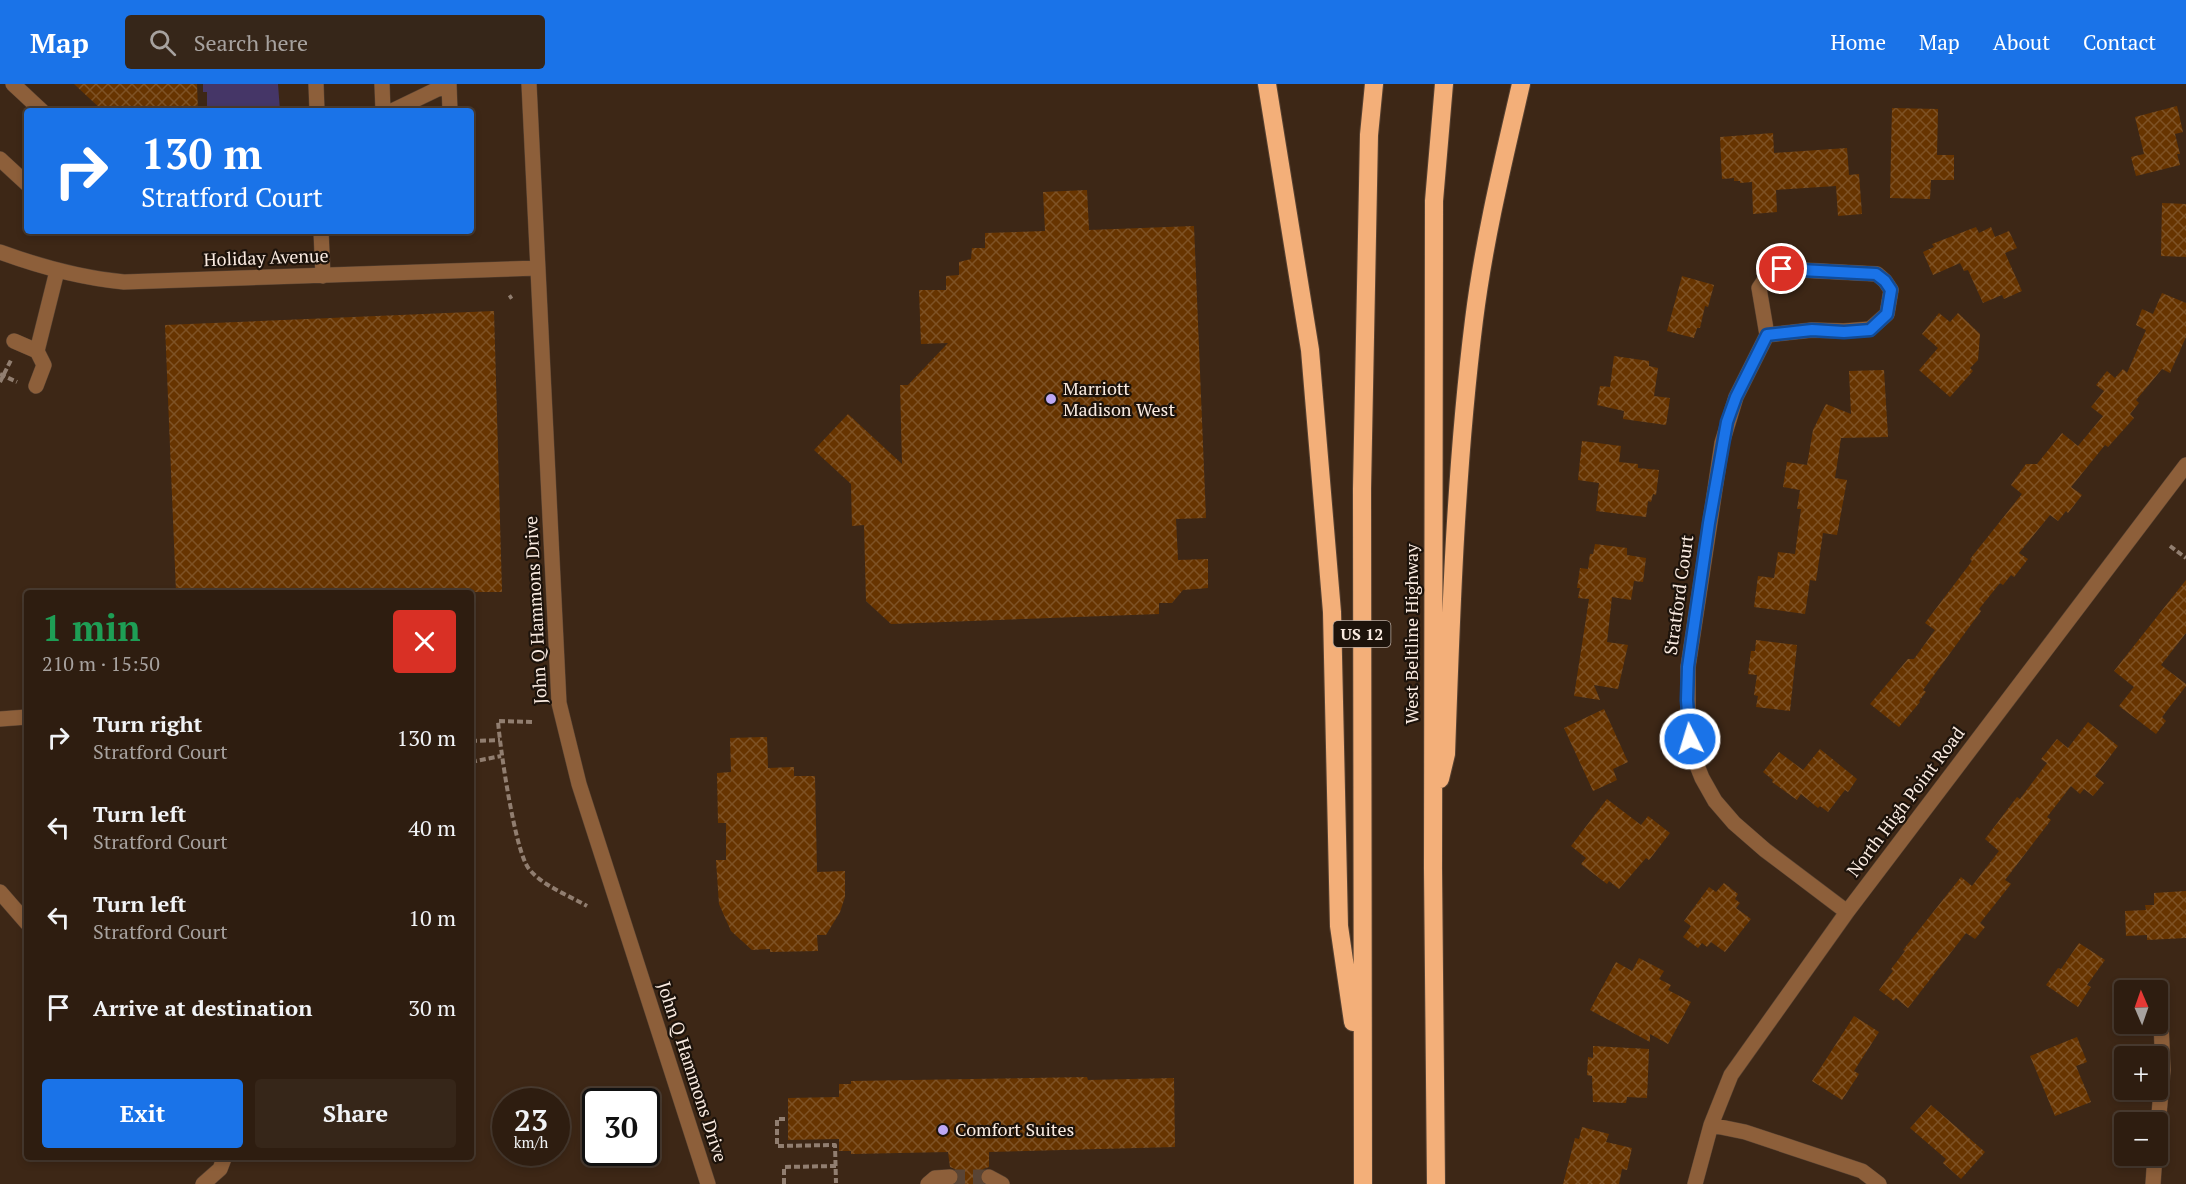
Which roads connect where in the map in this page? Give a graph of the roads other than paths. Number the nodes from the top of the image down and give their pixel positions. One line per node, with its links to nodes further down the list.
1 (13, 84): 10 (street)
2 (316, 84): 11 (street)
3 (382, 84): 12 (street)
4 (449, 84): 13 (street); 14 (street)
5 (529, 84): 19 (street, John Q Hammons Drive)
6 (1267, 84): 34 (highway)
7 (1374, 84): 34 (highway, US 12)
8 (1444, 84): 29 (highway, West Beltline Highway)
9 (1521, 84): 29 (highway)
10 (39, 108)
11 (317, 108)
12 (382, 108)
13 (398, 108)
14 (450, 108)
15 (0, 159): 16 (street)
16 (24, 181)
17 (321, 234): 21 (street)
18 (0, 252): 20 (street, Holiday Avenue)
19 (538, 268): 21 (street, Holiday Avenue); 41 (street, John Q Hammons Drive)
20 (57, 271): 21 (street, Holiday Avenue); 24 (street)
21 (322, 276)
22 (1767, 335): 22 (street); 31 (street, Stratford Court)
23 (14, 341): 24 (street)
24 (37, 351): 25 (street)
25 (36, 386)
26 (2186, 465): 31 (street, North High Point Road)
27 (24, 717): 28 (street)
28 (0, 719)
29 (1433, 807): 44 (highway, West Beltline Highway)
30 (0, 892): 32 (street)
31 (1847, 912): 36 (street, North High Point Road)
32 (24, 920)
33 (2162, 1034): 35 (street)
34 (1362, 1085): 43 (highway, US 12)
35 (2159, 1112)
36 (1712, 1125): 45 (street, North High Point Road); 46 (street)
37 (223, 1160): 40 (street)
38 (2154, 1166): 47 (street)
39 (950, 1177): 42 (street)
40 (203, 1184)
41 (708, 1184)
42 (928, 1184)
43 (1364, 1184)
44 (1436, 1184)
45 (1695, 1184)
46 (1879, 1184)
47 (2153, 1184)

